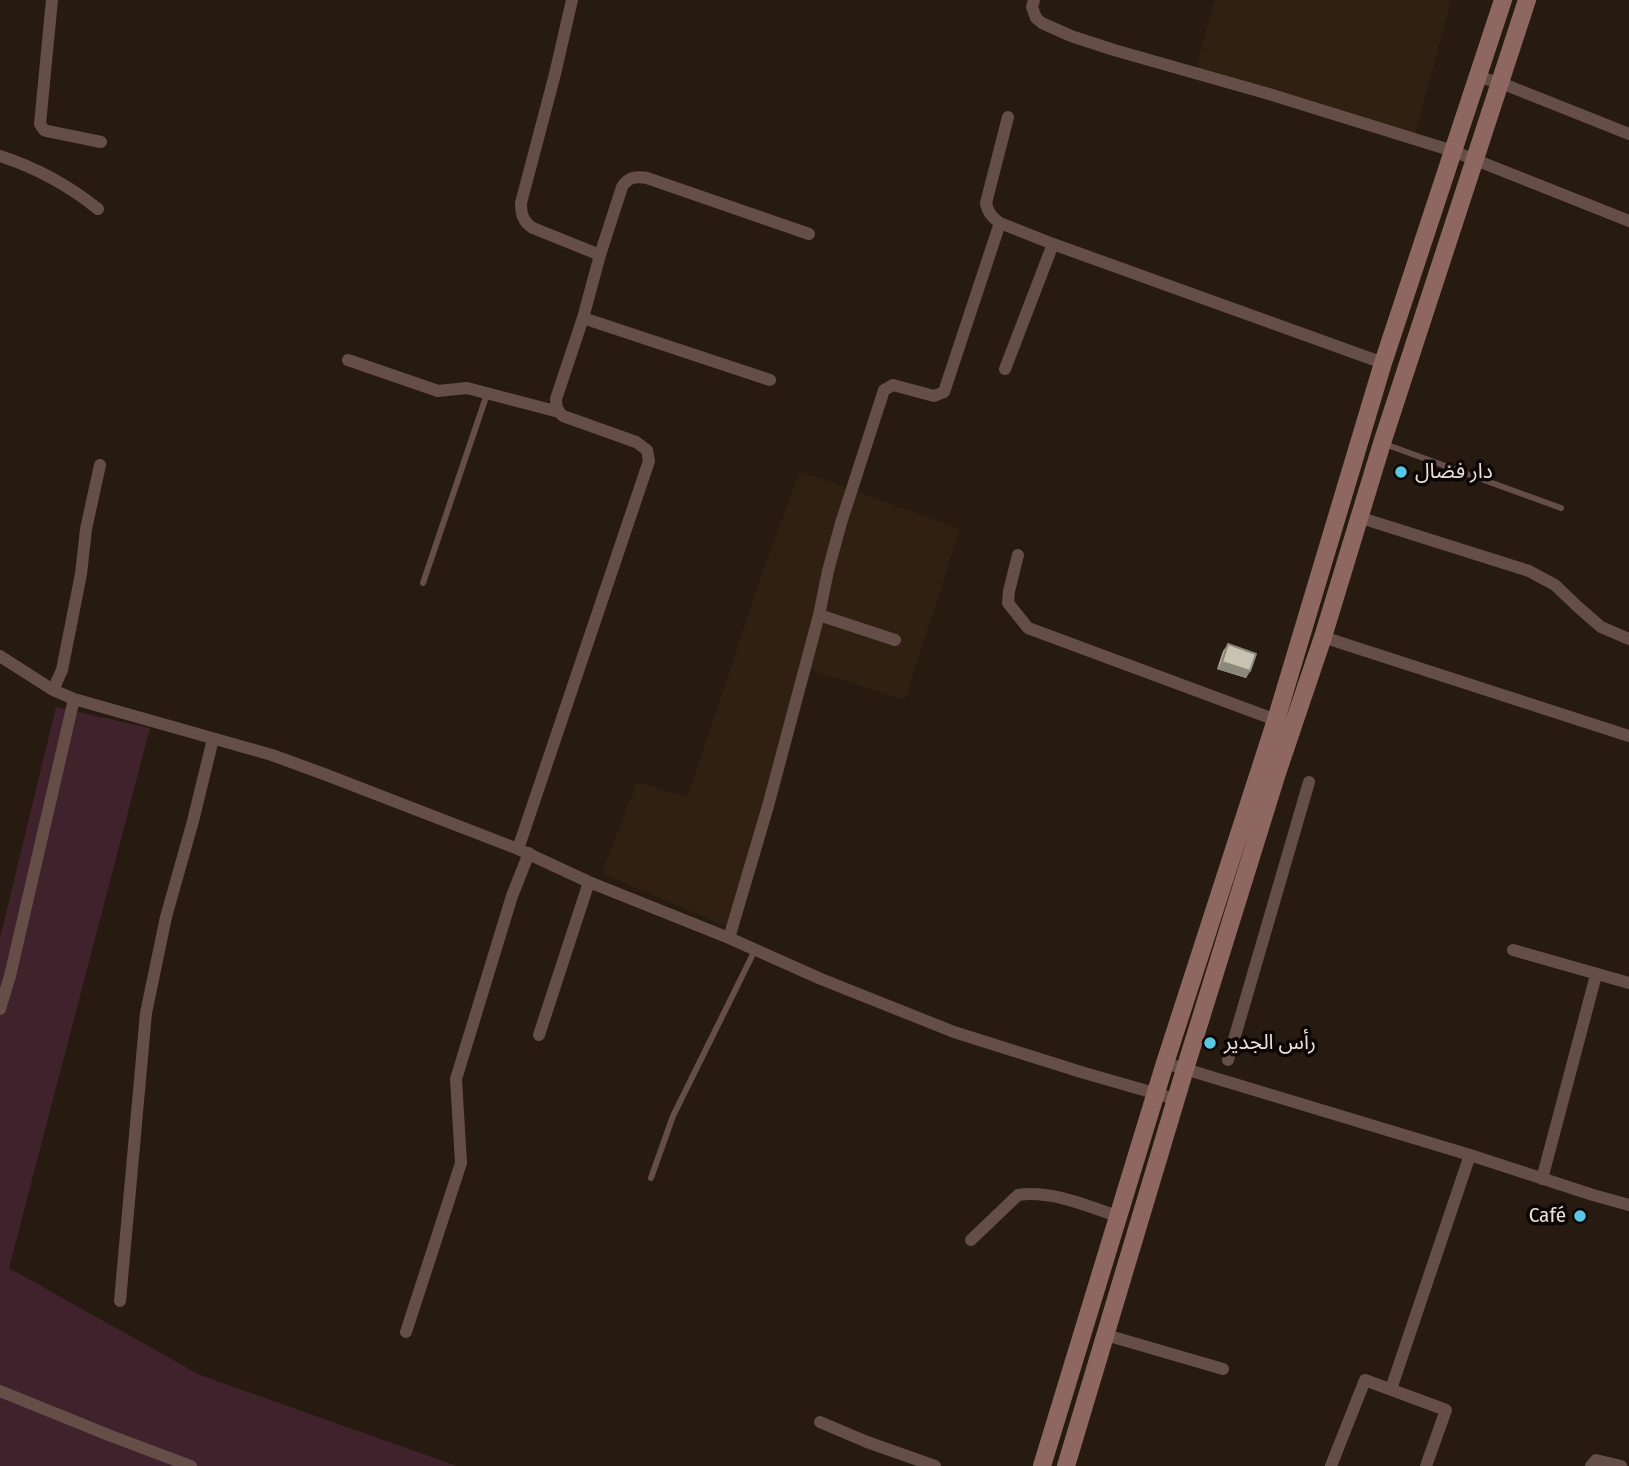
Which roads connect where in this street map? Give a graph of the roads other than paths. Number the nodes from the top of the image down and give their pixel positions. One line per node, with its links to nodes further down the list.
1 (52, 0): 10 (street)
2 (572, 0): 19 (street)
3 (1034, 0): 11 (street)
4 (1503, 0): 6 (main road)
5 (1527, 0): 7 (main road)
6 (1478, 77): 7 (street); 11 (main road)
7 (1501, 83): 9 (street); 13 (main road)
8 (1008, 117): 16 (street)
9 (1629, 134)
10 (101, 142)
11 (1452, 151): 13 (street); 22 (main road)
12 (0, 156): 14 (street)
13 (1475, 160): 15 (street); 27 (main road)
14 (99, 209)
15 (1629, 221)
16 (1000, 223): 18 (street); 33 (street)
17 (810, 234): 19 (street)
18 (1053, 244): 22 (street); 23 (street)
19 (600, 255): 20 (street)
20 (583, 318): 24 (street); 26 (street)
21 (348, 360): 25 (street)
22 (1383, 363): 40 (main road)
23 (1005, 369)
24 (770, 380)
25 (487, 394): 26 (street); 32 (lane)
26 (559, 412): 44 (street)
27 (1381, 443): 29 (lane); 30 (main road)
28 (100, 465): 38 (street)
29 (1562, 508)
30 (1358, 517): 34 (main road); 35 (street)
31 (1017, 555): 40 (street)
32 (423, 583)
33 (819, 615): 36 (street); 46 (street)
34 (1323, 637): 41 (street); 55 (main road)
35 (1629, 639)
36 (895, 640)
37 (0, 656): 38 (street)
38 (52, 690): 39 (street)
39 (74, 699): 42 (street); 51 (street)
40 (1276, 720): 54 (main road)
41 (1629, 736)
42 (213, 738): 44 (street); 64 (street)
43 (1309, 782): 53 (street)
44 (524, 851): 45 (street); 65 (street)
45 (589, 882): 46 (street); 52 (street)
46 (729, 938): 47 (street)
47 (755, 950): 56 (street); 59 (lane)
48 (1513, 950): 49 (street)
49 (1597, 975): 50 (street); 60 (street)
50 (1629, 983)
51 (0, 1009)
52 (538, 1035)
53 (1228, 1060)
54 (1165, 1063): 55 (street); 56 (main road)
55 (1185, 1069): 57 (main road); 58 (street)
56 (1157, 1094): 57 (street); 62 (main road)
57 (1175, 1100): 66 (main road)
58 (1470, 1155): 60 (street); 68 (street)
59 (651, 1178)
60 (1542, 1179): 61 (street)
61 (1629, 1205)
62 (1119, 1217): 63 (street); 73 (main road)
63 (971, 1240)
64 (120, 1301)
65 (406, 1332)
66 (1106, 1335): 67 (street); 74 (main road)
67 (1223, 1369)
68 (1391, 1389): 75 (street); 76 (street)
69 (0, 1391): 71 (street)
70 (820, 1422): 72 (street)
71 (191, 1466)
72 (935, 1466)
73 (1042, 1466)
74 (1066, 1466)
75 (1331, 1466)
76 (1426, 1466)
77 (1591, 1466): 78 (street)
78 (1621, 1466)

